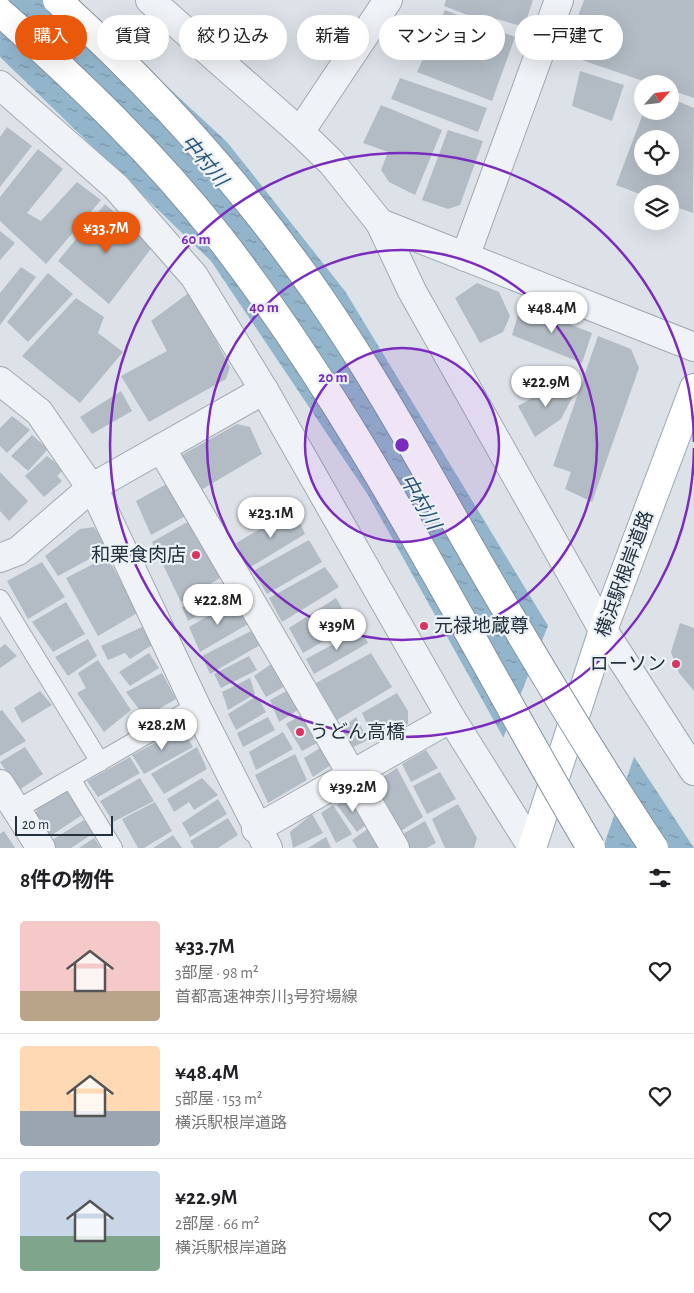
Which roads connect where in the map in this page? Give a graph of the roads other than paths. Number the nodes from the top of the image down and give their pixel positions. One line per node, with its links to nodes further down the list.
1 (58, 0): 33 (main road, bridge)
2 (150, 0): 7 (street)
3 (388, 0): 7 (street)
4 (559, 0): 9 (street)
5 (0, 12): 32 (main road, bridge)
6 (0, 85): 13 (street)
7 (300, 132): 8 (street)
8 (380, 223): 9 (street); 18 (street)
9 (465, 257): 10 (street)
10 (694, 347)
11 (0, 380): 15 (street)
12 (694, 388): 18 (main road, 横浜駅根岸道路)
13 (264, 390): 14 (street); 20 (street)
14 (161, 448): 15 (street); 23 (street)
15 (91, 488): 16 (street); 19 (street)
16 (0, 558)
17 (0, 599): 21 (lane)
18 (603, 630): 22 (street); 31 (main road, 横浜駅根岸道路, bridge)
19 (196, 706): 21 (lane); 27 (street)
20 (450, 718): 23 (street); 31 (street)
21 (100, 762): 24 (lane)
22 (694, 771)
23 (352, 776): 27 (street); 30 (street)
24 (71, 779): 26 (lane); 29 (lane)
25 (0, 784): 26 (street)
26 (16, 810): 28 (street)
27 (262, 839)
28 (41, 848)
29 (113, 848)
30 (395, 848)
31 (533, 848)
32 (591, 848)
33 (654, 848)

